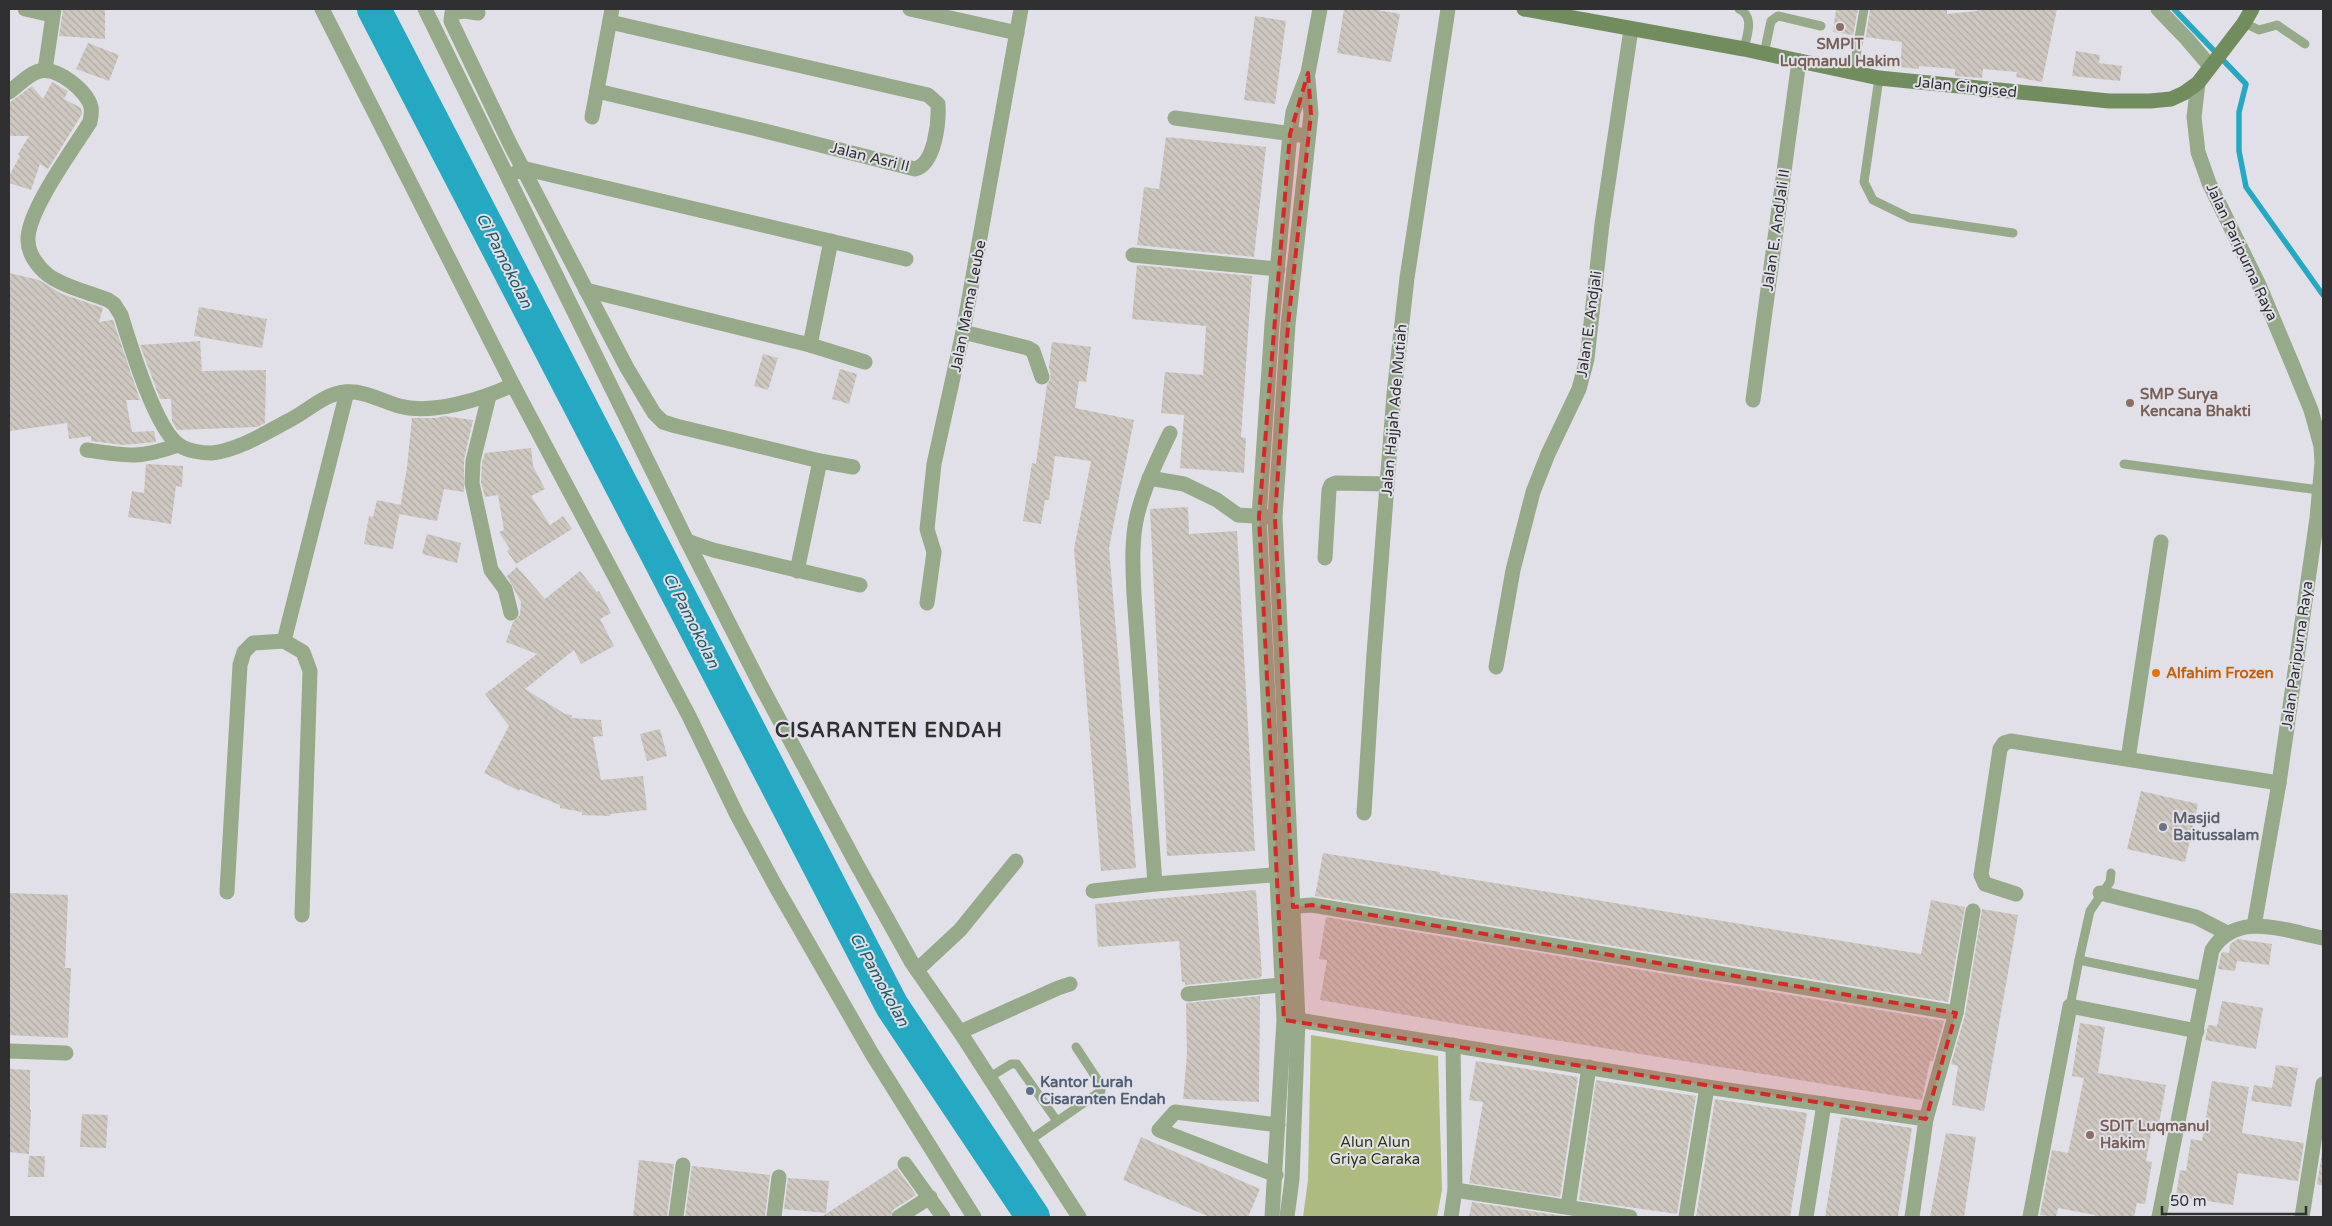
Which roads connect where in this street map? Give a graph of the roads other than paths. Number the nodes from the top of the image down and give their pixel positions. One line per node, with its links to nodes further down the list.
1 (26, 9): 13 (street)
2 (322, 9): 52 (street)
3 (424, 9): 37 (street)
4 (910, 9): 19 (street)
5 (1022, 9): 19 (street, Jalan Mama Leube)
6 (1320, 9): 26 (street)
7 (1448, 9): 63 (street, Jalan Hajjah Ade Mutiah)
8 (1524, 9): 18 (main road, Jalan Cingised)
9 (1739, 9): 21 (lane)
10 (1864, 9): 27 (lane)
11 (2158, 9): 24 (street)
12 (2252, 9): 16 (main road, Jalan Cingised)
13 (53, 12): 25 (street)
14 (478, 13): 36 (street)
15 (611, 15): 30 (street); 30 (street, Jalan Asri II)
16 (2244, 23): 20 (lane); 24 (main road, Jalan Cingised)
17 (1821, 26): 22 (lane)
18 (1631, 29): 21 (main road, Jalan Cingised); 75 (street, Jalan E. Andjali)
19 (1017, 32): 48 (street, Jalan Mama Leube)
20 (2305, 44)
21 (1744, 50): 22 (main road, Jalan Cingised)
22 (1764, 54): 23 (main road, Jalan Cingised)
23 (1799, 61): 27 (main road, Jalan Cingised); 55 (street, Jalan E. AndJali II)
24 (2211, 65): 29 (main road, Jalan Cingised)
25 (45, 70): 31 (street); 57 (street)
26 (1308, 73): 34 (street); 35 (street)
27 (1853, 73): 28 (main road, Jalan Cingised)
28 (1878, 78): 29 (main road, Jalan Cingised); 40 (lane)
29 (2198, 83): 64 (street, Jalan Paripurna Raya)
30 (597, 91): 32 (street)
31 (9, 92)
32 (592, 117)
33 (1175, 118): 34 (street)
34 (1291, 128): 35 (street); 44 (street)
35 (1309, 130): 47 (street)
36 (510, 144): 37 (street); 38 (street)
37 (496, 154): 39 (street)
38 (522, 168): 39 (street); 41 (street); 45 (street)
39 (508, 179): 67 (street)
40 (2013, 233)
41 (831, 241): 43 (street); 49 (street)
42 (1133, 255): 44 (street)
43 (906, 259)
44 (1278, 269): 46 (street)
45 (586, 290): 49 (street); 59 (street)
46 (1272, 324): 47 (street); 65 (street)
47 (1288, 325): 66 (street)
48 (963, 332): 51 (street); 72 (street, Jalan Mama Leube)
49 (810, 345): 50 (street)
50 (865, 362)
51 (1042, 378)
52 (513, 385): 54 (street); 130 (street)
53 (347, 392): 54 (street); 57 (street); 74 (street)
54 (489, 396): 73 (street)
55 (1753, 400)
56 (1170, 433): 62 (street)
57 (178, 445): 58 (street)
58 (87, 450)
59 (820, 461): 61 (street); 70 (street)
60 (2124, 464): 64 (lane)
61 (853, 467)
62 (1149, 478): 65 (street); 83 (street)
63 (1387, 484): 69 (street); 78 (street, Jalan Hajjah Ade Mutiah)
64 (2321, 490): 77 (street, Jalan Paripurna Raya)
65 (1259, 517): 66 (street); 82 (street)
66 (1275, 517): 80 (street)
67 (687, 541): 70 (street); 96 (street)
68 (2161, 542): 76 (street)
69 (1326, 558)
70 (797, 571): 71 (street)
71 (860, 585)
72 (927, 603)
73 (511, 613)
74 (284, 641): 85 (street); 91 (street)
75 (1496, 667)
76 (2128, 759): 77 (street); 87 (street)
77 (2279, 783): 92 (street, Jalan Paripurna Raya)
78 (1364, 813)
79 (1016, 861): 96 (street)
80 (1292, 873): 82 (street); 89 (street)
81 (2111, 873): 86 (lane)
82 (1276, 874): 83 (street); 88 (street)
83 (1155, 884): 84 (street)
84 (1093, 891)
85 (227, 892)
86 (2100, 893): 93 (street); 95 (lane)
87 (2016, 894)
88 (1278, 907): 89 (street); 98 (street)
89 (1293, 907): 98 (street); 102 (street)
90 (1974, 911): 102 (street)
91 (302, 914)
92 (2254, 926): 93 (street); 94 (street)
93 (2227, 933): 99 (street)
94 (2323, 938)
95 (2079, 960): 99 (lane); 101 (lane)
96 (917, 970): 104 (street)
97 (1070, 984): 104 (street)
98 (1289, 984): 100 (street); 103 (street)
99 (2205, 986): 105 (street)
100 (1188, 994)
101 (2070, 1006): 105 (street); 139 (street)
102 (1956, 1013): 115 (street)
103 (1291, 1020): 106 (street); 117 (street); 133 (street)
104 (960, 1032): 111 (street)
105 (2197, 1032): 140 (street)
106 (1453, 1045): 110 (street); 123 (street)
107 (1076, 1047): 116 (lane)
108 (9, 1051): 109 (street)
109 (66, 1053)
110 (1588, 1067): 113 (street); 125 (street)
111 (990, 1077): 116 (lane); 118 (street)
112 (2323, 1084): 141 (street)
113 (1707, 1087): 114 (street); 136 (street)
114 (1824, 1104): 115 (street); 137 (street)
115 (1926, 1119): 138 (street)
116 (1057, 1121): 118 (lane)
117 (1278, 1125): 121 (street); 121 (street)
118 (1030, 1140): 131 (street)
119 (906, 1164): 124 (street)
120 (683, 1165): 126 (street)
121 (1276, 1175): 132 (street)
122 (779, 1177): 127 (street)
123 (1455, 1190): 125 (street); 134 (street)
124 (930, 1197): 128 (street); 129 (street)
125 (1568, 1207): 135 (street)
126 (676, 1217)
127 (774, 1217)
128 (899, 1217)
129 (943, 1217)
130 (974, 1217)
131 (1079, 1217)
132 (1272, 1217)
133 (1288, 1217)
134 (1451, 1217)
135 (1630, 1217)
136 (1686, 1217)
137 (1806, 1217)
138 (1912, 1217)
139 (2030, 1217)
140 (2159, 1217)
141 (2302, 1217)

